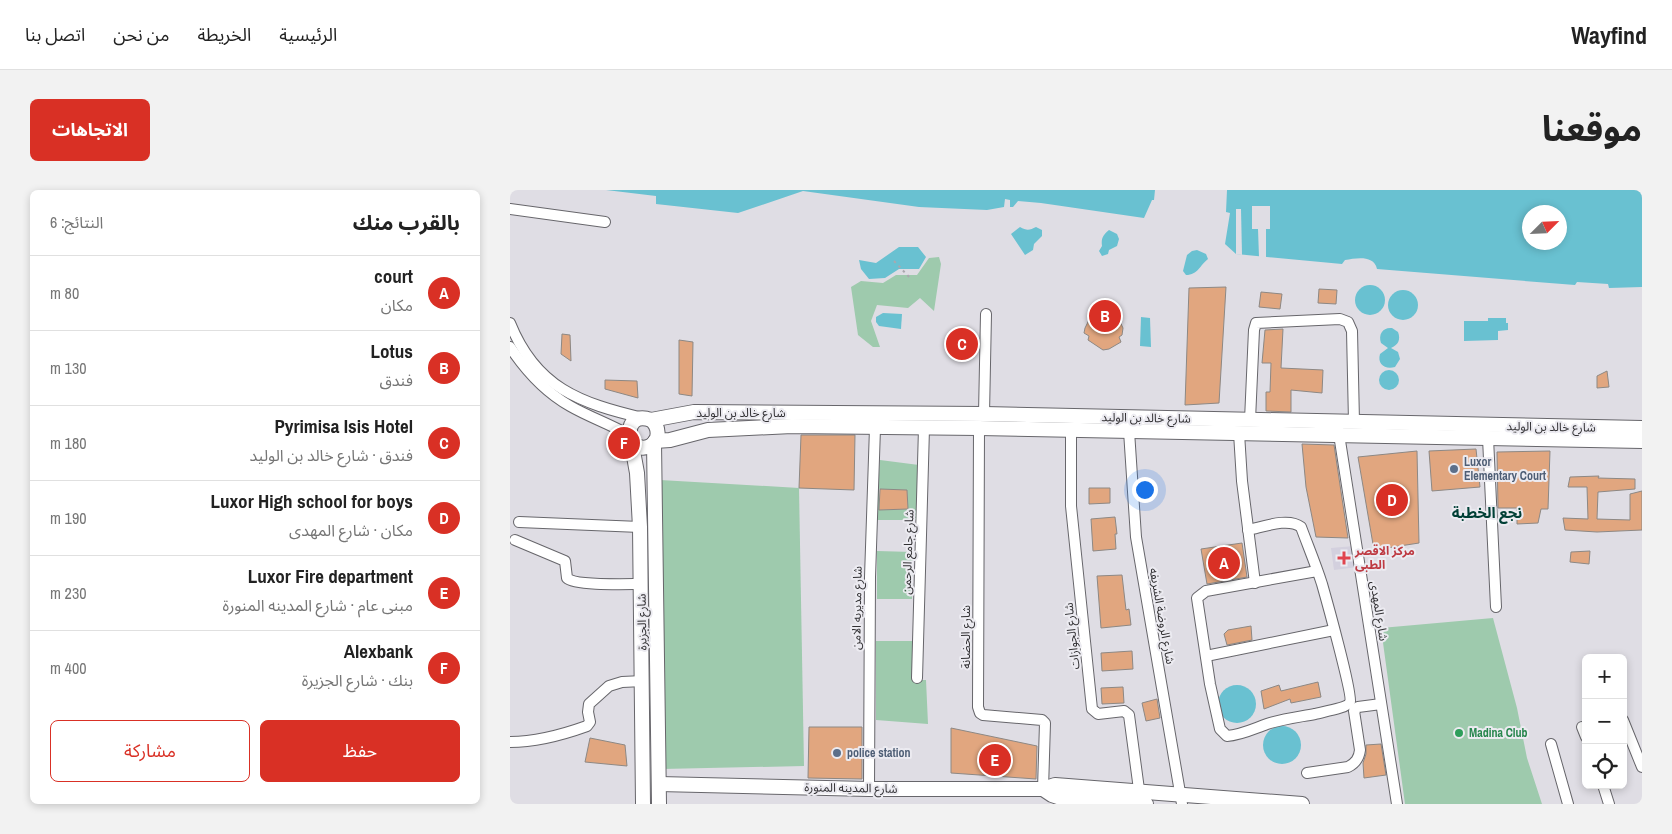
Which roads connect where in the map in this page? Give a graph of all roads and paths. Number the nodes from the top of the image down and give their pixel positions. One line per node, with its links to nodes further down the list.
1 (510, 209): 2 (street)
2 (604, 222)
3 (894, 261): 4 (path)
4 (911, 279)
5 (986, 314): 8 (street)
6 (511, 330): 9 (street, شارع خالد بن الوليد)
7 (510, 347): 20 (street)
8 (984, 414): 9 (main road, شارع خالد بن الوليد); 15 (main road, شارع خالد بن الوليد)
9 (647, 419): 20 (main road); 23 (main road)
10 (1354, 422): 14 (main road, شارع خالد بن الوليد); 15 (street); 16 (main road, شارع خالد بن الوليد)
11 (875, 428): 12 (main road, شارع خالد بن الوليد); 19 (main road, شارع خالد بن الوليد); 45 (street, شارع مديريه الامن)
12 (924, 428): 13 (main road, شارع خالد بن الوليد); 35 (street, شارع جامع الرحمن)
13 (979, 428): 17 (main road, شارع خالد بن الوليد); 44 (street, شارع الحضانة)
14 (1642, 428)
15 (1247, 429): 16 (main road, شارع خالد بن الوليد); 18 (main road, شارع خالد بن الوليد); 27 (street)
16 (1338, 429): 21 (main road, شارع خالد بن الوليد); 37 (street, شارع المهدى)
17 (1072, 430): 18 (main road, شارع خالد بن الوليد); 52 (street, شارع الجوازات)
18 (1129, 431): 49 (street, شارع الروضة الشريفه)
19 (687, 435): 23 (main road, شارع خالد بن الوليد); 24 (main road)
20 (630, 438): 23 (main road); 26 (main road, شارع الجزيرة)
21 (1488, 438): 22 (main road, شارع خالد بن الوليد); 32 (street)
22 (1642, 441)
23 (654, 442): 24 (main road, شارع الجزيرة)
24 (654, 467): 47 (main road, شارع الجزيرة)
25 (519, 522): 26 (street)
26 (640, 527): 31 (main road, شارع الجزيرة)
27 (1248, 530): 29 (street); 30 (street)
28 (515, 540): 31 (street)
29 (1317, 571): 30 (street); 33 (street)
30 (1255, 583): 34 (street)
31 (642, 584): 36 (main road, شارع الجزيرة)
32 (1496, 607)
33 (1334, 630): 34 (street); 34 (street)
34 (1206, 656)
35 (917, 678)
36 (643, 681): 39 (street); 43 (main road, شارع الجزيرة)
37 (1381, 704): 42 (street); 56 (street, شارع المهدى)
38 (1627, 730): 41 (street)
39 (510, 742)
40 (1551, 744): 57 (street)
41 (1642, 767)
42 (1307, 773)
43 (642, 774): 47 (main road); 48 (main road, شارع الجزيرة)
44 (1043, 788): 45 (main road, شارع المدينه المنورة); 50 (main road, شارع المدينه المنورة); 52 (main road, شارع المدينه المنورة)
45 (869, 789): 47 (main road, شارع المدينه المنورة)
46 (1603, 789): 58 (street)
47 (659, 790): 48 (main road)
48 (643, 800)
49 (1181, 800): 52 (main road, شارع المدينه المنورة); 53 (main road, شارع المدينه المنورة)
50 (1064, 801): 51 (main road, شارع المدينه المنورة)
51 (1091, 801): 52 (main road, شارع المدينه المنورة)
52 (1142, 801)
53 (1231, 801): 54 (main road, شارع المدينه المنورة)
54 (1284, 803): 55 (main road, شارع المدينه المنورة)
55 (1302, 804)
56 (1397, 804)
57 (1568, 804)
58 (1609, 804)

